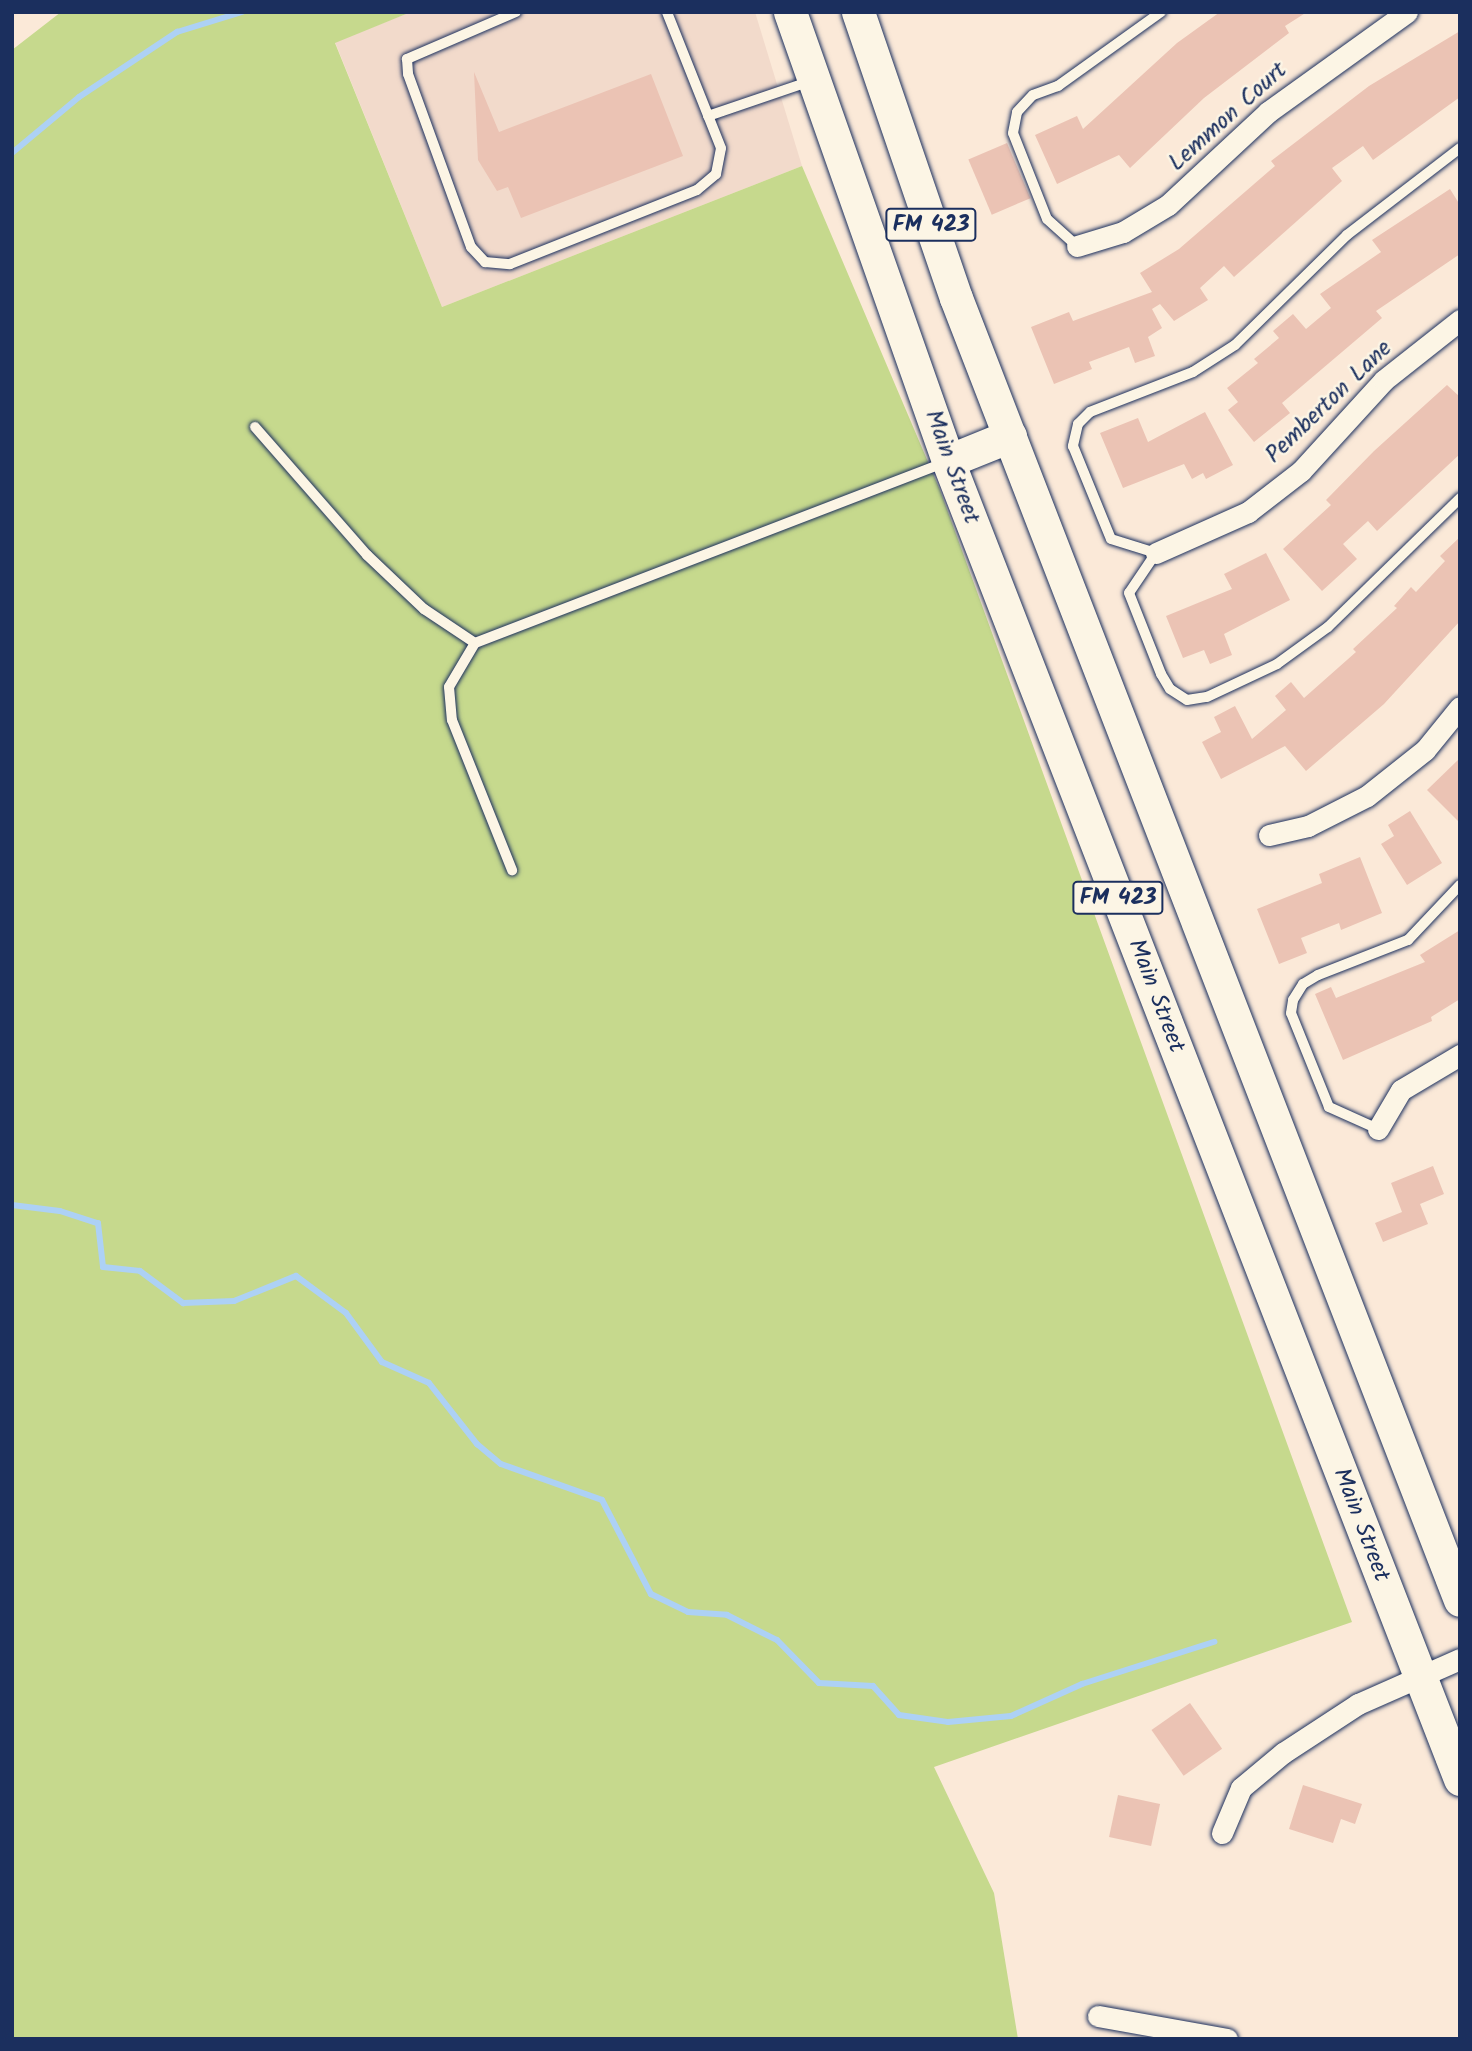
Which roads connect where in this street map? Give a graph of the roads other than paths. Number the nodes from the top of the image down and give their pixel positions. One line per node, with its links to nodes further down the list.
1 (516, 12): 8 (lane)
2 (667, 12): 8 (lane)
3 (790, 12): 7 (main road, Main Street / FM 423)
4 (858, 12): 13 (main road, FM 423)
5 (1161, 12): 10 (lane)
6 (1406, 12): 10 (street, Lemmon Court)
7 (814, 80): 8 (lane); 14 (main road, Main Street / FM 423)
8 (708, 116)
9 (1460, 148): 16 (lane)
10 (1077, 246)
11 (1457, 329): 16 (street, Pemberton Lane)
12 (256, 427): 17 (lane)
13 (1010, 436): 14 (main road); 24 (main road, FM 423)
14 (948, 461): 17 (lane); 26 (main road, Main Street / FM 423)
15 (1460, 498): 16 (lane)
16 (1156, 553)
17 (475, 643): 20 (lane)
18 (1460, 707): 19 (street)
19 (1269, 835)
20 (512, 870)
21 (1460, 886): 23 (lane)
22 (1460, 1055): 23 (street)
23 (1378, 1129)
24 (1460, 1600)
25 (1460, 1659): 26 (street)
26 (1419, 1675): 27 (main road, Main Street / FM 423); 28 (street)
27 (1460, 1779)
28 (1222, 1833)
29 (1098, 2016): 30 (street)
30 (1227, 2039)

